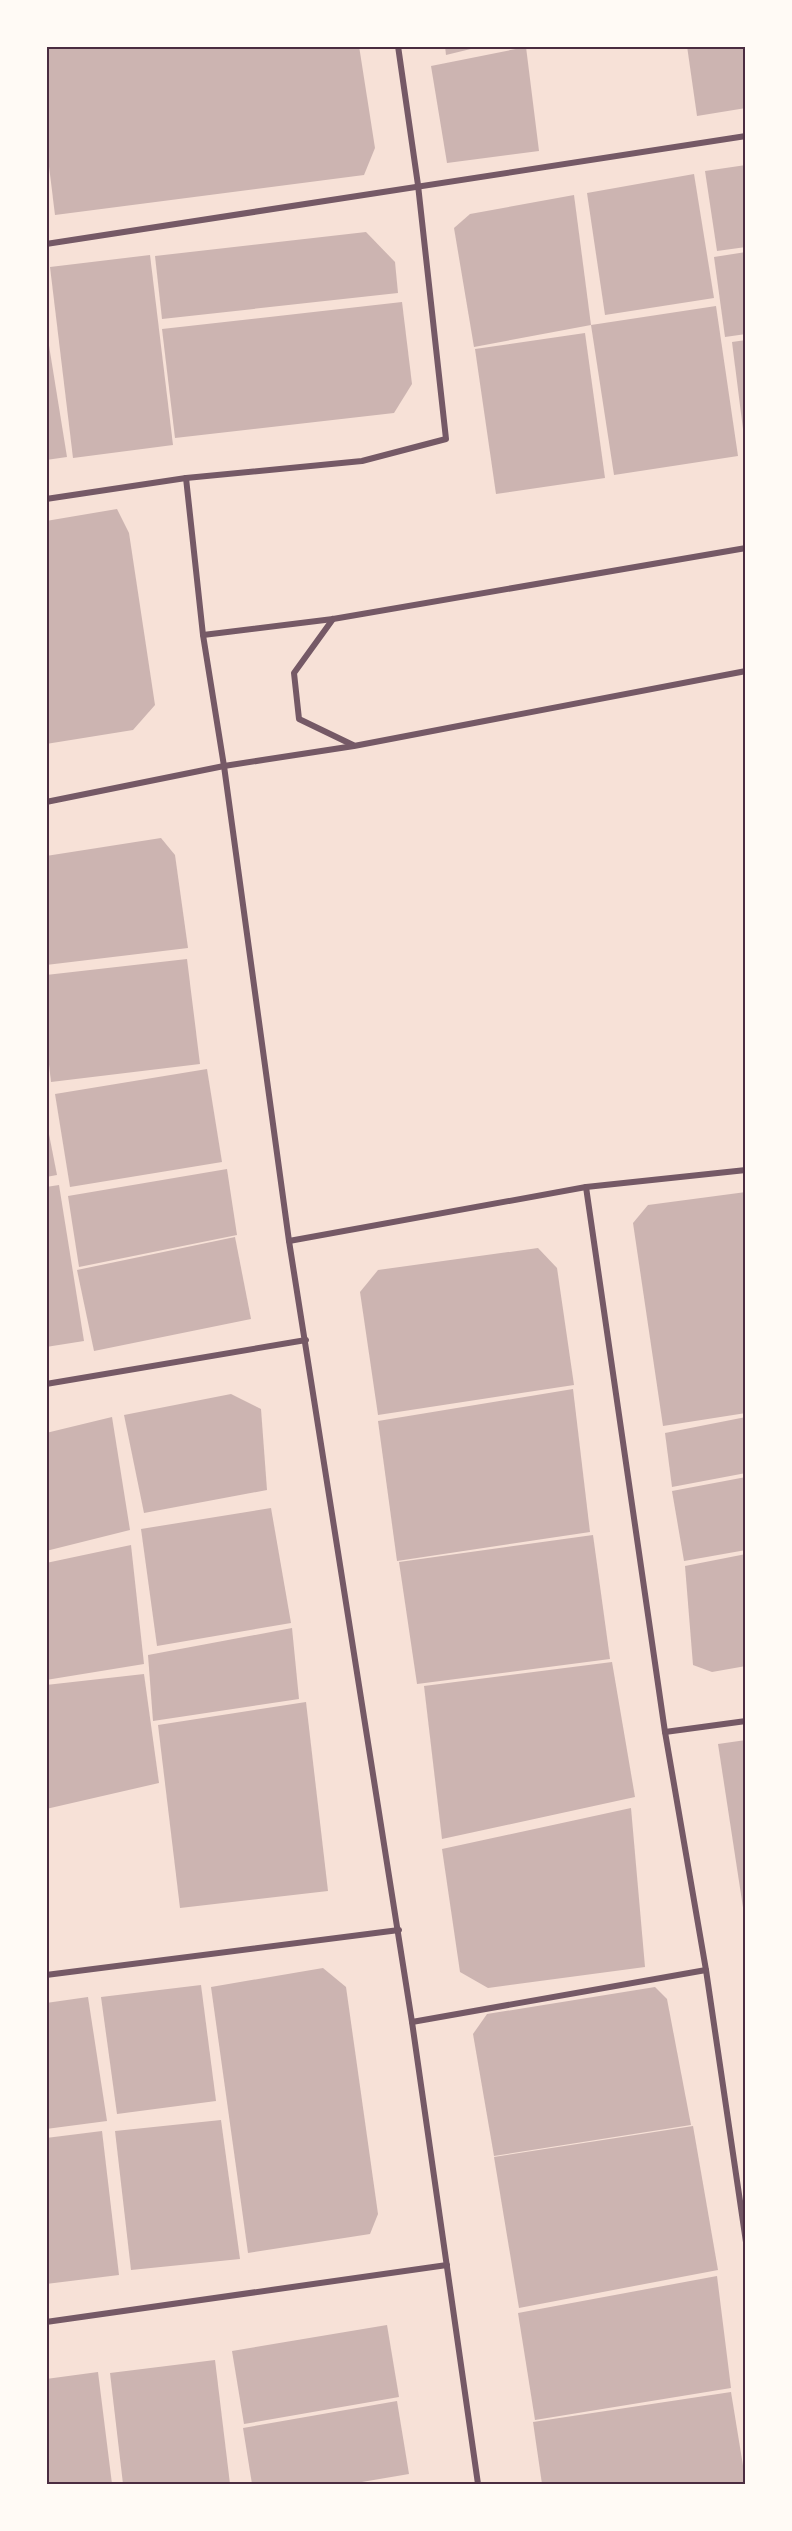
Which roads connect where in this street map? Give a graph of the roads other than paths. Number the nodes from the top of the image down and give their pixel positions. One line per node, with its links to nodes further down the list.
1 (398, 46): 3 (street)
2 (746, 136): 3 (street)
3 (418, 185): 4 (street); 5 (street)
4 (46, 244)
5 (186, 478): 6 (street); 9 (street)
6 (46, 499)
7 (746, 548): 8 (street)
8 (333, 619): 9 (street); 11 (street)
9 (203, 635): 12 (street)
10 (746, 671): 11 (street)
11 (354, 746): 12 (street)
12 (224, 766): 13 (street); 16 (street)
13 (46, 802)
14 (746, 1170): 15 (street)
15 (586, 1187): 16 (street); 20 (street)
16 (289, 1241): 17 (street)
17 (306, 1340): 18 (street); 21 (street)
18 (46, 1384)
19 (746, 1721): 20 (street)
20 (665, 1732): 22 (street)
21 (399, 1930): 23 (street); 24 (street)
22 (706, 1970): 24 (street); 25 (street)
23 (46, 1975)
24 (412, 2022): 26 (street)
25 (746, 2242)
26 (447, 2265): 27 (street); 28 (street)
27 (46, 2322)
28 (478, 2484)

